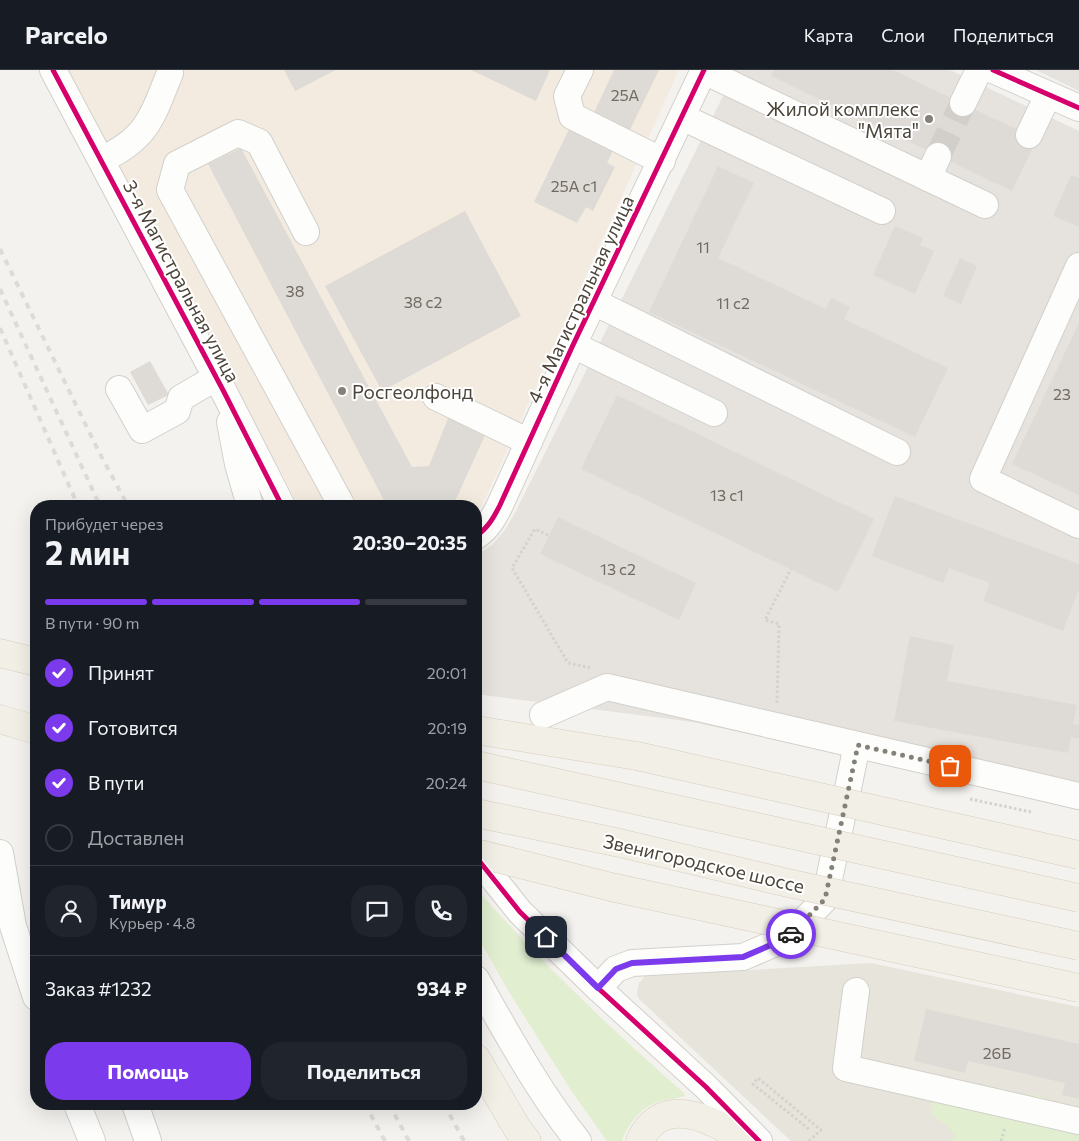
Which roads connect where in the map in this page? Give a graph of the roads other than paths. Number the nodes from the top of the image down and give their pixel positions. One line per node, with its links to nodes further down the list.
1 (54, 70): 12 (street, 3-я Магистральная улица)
2 (580, 70): 13 (street)
3 (704, 70): 10 (street, 4-я Магистральная улица); 14 (street)
4 (979, 70): 8 (street)
5 (993, 70): 7 (street)
6 (167, 71): 12 (street)
7 (1048, 95): 9 (street); 11 (street)
8 (963, 103)
9 (1079, 108)
10 (682, 117): 13 (street, 4-я Магистральная улица); 15 (street)
11 (1029, 135)
12 (101, 160): 20 (street, 3-я Магистральная улица)
13 (662, 161): 18 (street, 4-я Магистральная улица)
14 (985, 205)
15 (882, 211)
16 (306, 232): 28 (street)
17 (1079, 266): 29 (street)
18 (594, 302): 19 (street, 4-я Магистральная улица); 25 (street)
19 (573, 345): 23 (street); 24 (street, 4-я Магистральная улица)
20 (220, 385): 21 (street); 26 (street, 3-я Магистральная улица); 27 (street, 3-я Магистральная улица)
21 (120, 389)
22 (436, 397): 24 (street)
23 (714, 413)
24 (529, 442): 30 (street, 4-я Магистральная улица)
25 (897, 452)
26 (248, 500)
27 (279, 500)
28 (339, 500)
29 (1079, 525)
30 (482, 532)
31 (0, 648): 33 (main road)
32 (0, 653): 34 (main road)
33 (30, 653)
34 (30, 660)
35 (0, 710): 37 (main road)
36 (543, 715): 41 (street)
37 (30, 717)
38 (0, 719): 39 (main road)
39 (30, 728)
40 (482, 731): 46 (main road, bridge)
41 (858, 745): 43 (street); 52 (street)
42 (482, 766): 49 (main road, bridge)
43 (1079, 796)
44 (482, 814): 50 (main road, Звенигородское шоссе, bridge)
45 (0, 853): 51 (street)
46 (1079, 854)
47 (482, 855): 53 (main road, bridge)
48 (482, 864): 52 (street)
49 (1079, 898)
50 (1079, 946)
51 (30, 978)
52 (598, 988): 66 (street)
53 (1079, 988)
54 (482, 990): 63 (street)
55 (856, 990): 59 (street)
56 (482, 1068): 62 (main road)
57 (79, 1110): 60 (street)
58 (137, 1110): 61 (street)
59 (1079, 1121)
60 (92, 1141)
61 (148, 1141)
62 (527, 1141)
63 (578, 1141)
64 (640, 1141): 65 (main road)
65 (746, 1141)
66 (759, 1141)

